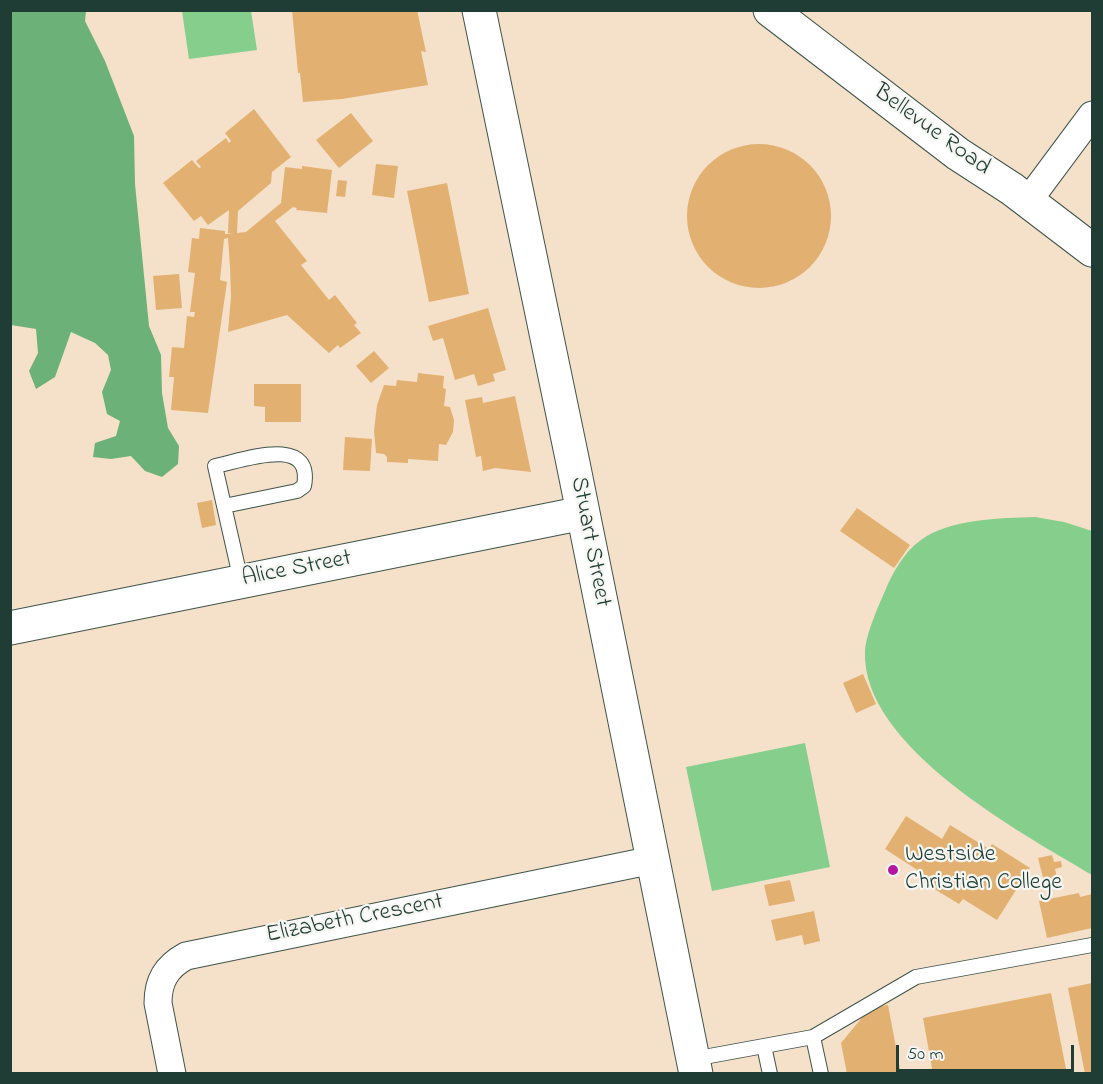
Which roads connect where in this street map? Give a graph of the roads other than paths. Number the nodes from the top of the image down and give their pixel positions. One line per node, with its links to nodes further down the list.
1 (479, 10): 7 (street, Stuart Street)
2 (770, 10): 4 (street, Bellevue Road)
3 (1092, 116): 4 (street)
4 (1028, 201): 5 (street, Bellevue Road)
5 (1092, 250)
6 (224, 507): 6 (lane); 8 (lane)
7 (583, 513): 8 (street, Alice Street); 10 (street, Stuart Street)
8 (241, 581): 9 (street, Alice Street)
9 (10, 628)
10 (653, 860): 14 (street, Stuart Street); 15 (street, Elizabeth Crescent)
11 (1092, 945): 12 (lane)
12 (813, 1037): 13 (lane); 17 (lane)
13 (764, 1046): 14 (lane); 16 (lane)
14 (694, 1066)
15 (172, 1074)
16 (770, 1074)
17 (821, 1074)

